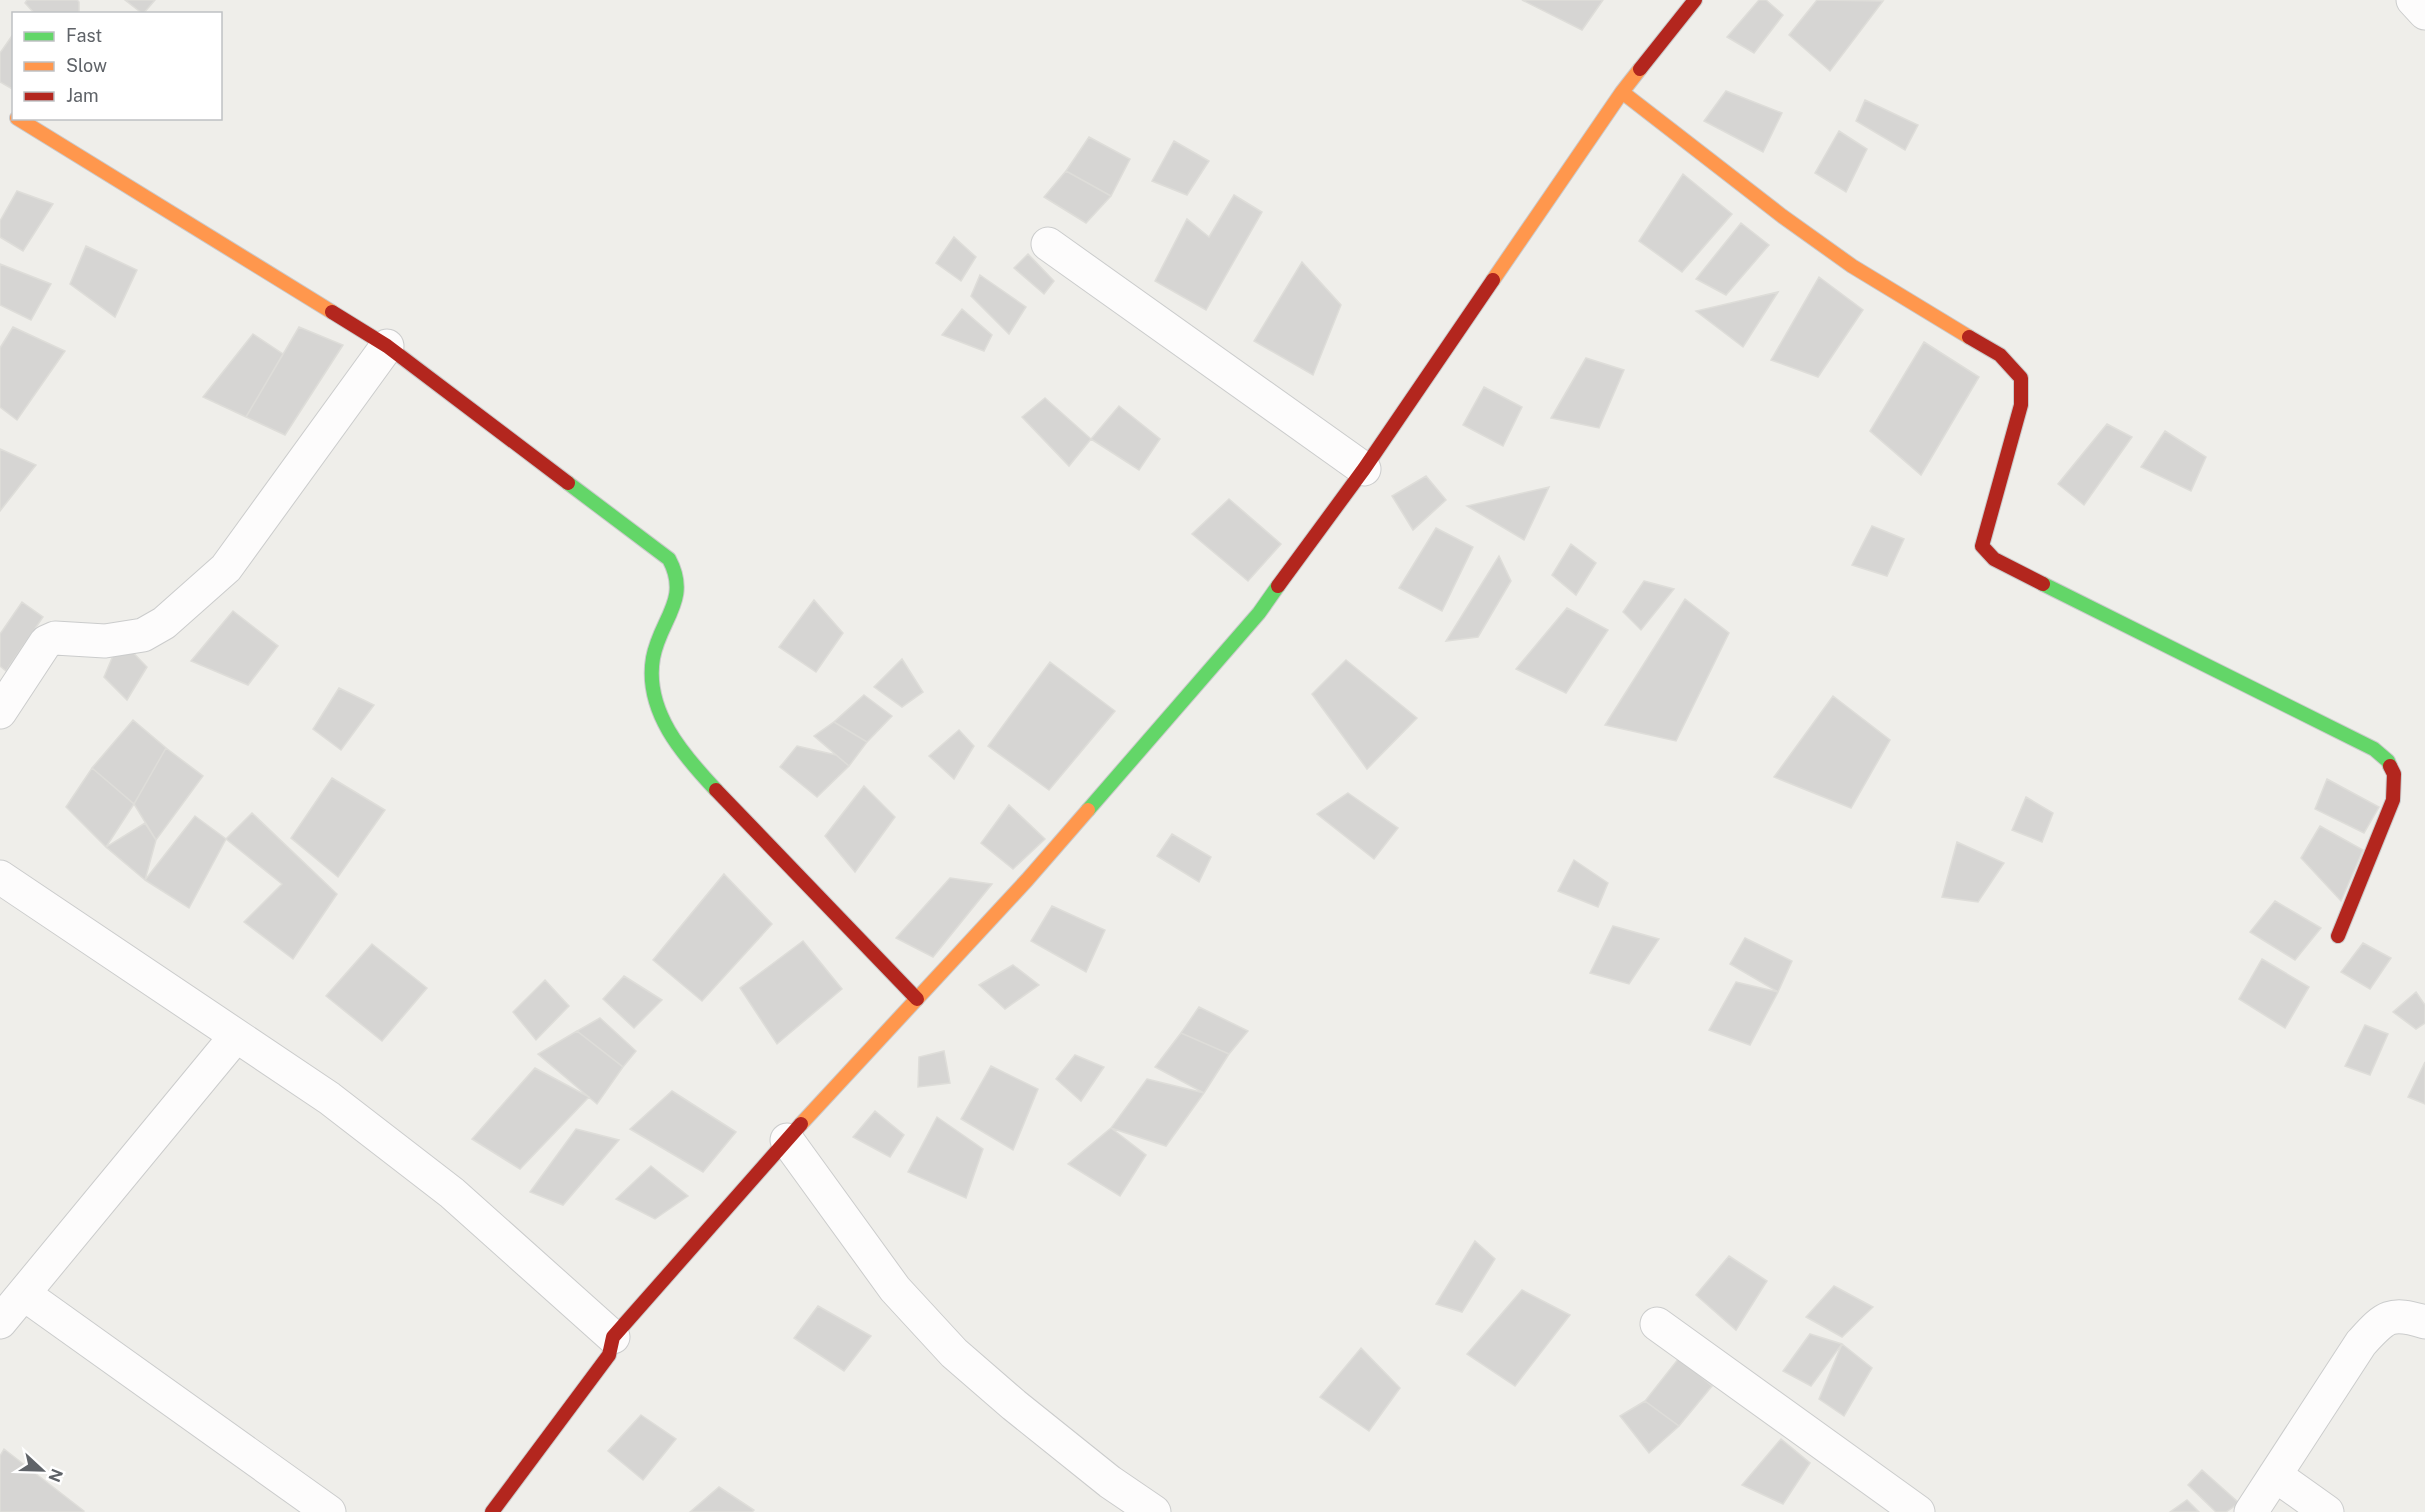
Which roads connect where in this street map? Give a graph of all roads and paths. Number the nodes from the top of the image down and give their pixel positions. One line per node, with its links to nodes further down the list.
1 (1695, 0): 4 (street)
2 (2413, 0): 3 (street)
3 (2425, 13)
4 (1622, 92): 8 (street); 11 (street)
5 (18, 120): 7 (street)
6 (1048, 244): 8 (street)
7 (387, 346): 9 (street); 12 (street)
8 (1364, 469): 12 (street)
9 (0, 712)
10 (0, 876): 13 (street)
11 (2338, 936)
12 (917, 999): 14 (street)
13 (236, 1036): 15 (street); 19 (street)
14 (787, 1140): 19 (street); 23 (street)
15 (24, 1294): 16 (street); 21 (street)
16 (0, 1322)
17 (2425, 1322): 20 (street)
18 (1657, 1324): 24 (street)
19 (613, 1337): 22 (street)
20 (2275, 1475): 25 (street); 26 (street)
21 (329, 1512)
22 (492, 1512)
23 (1154, 1512)
24 (1918, 1512)
25 (2251, 1512)
26 (2327, 1512)

